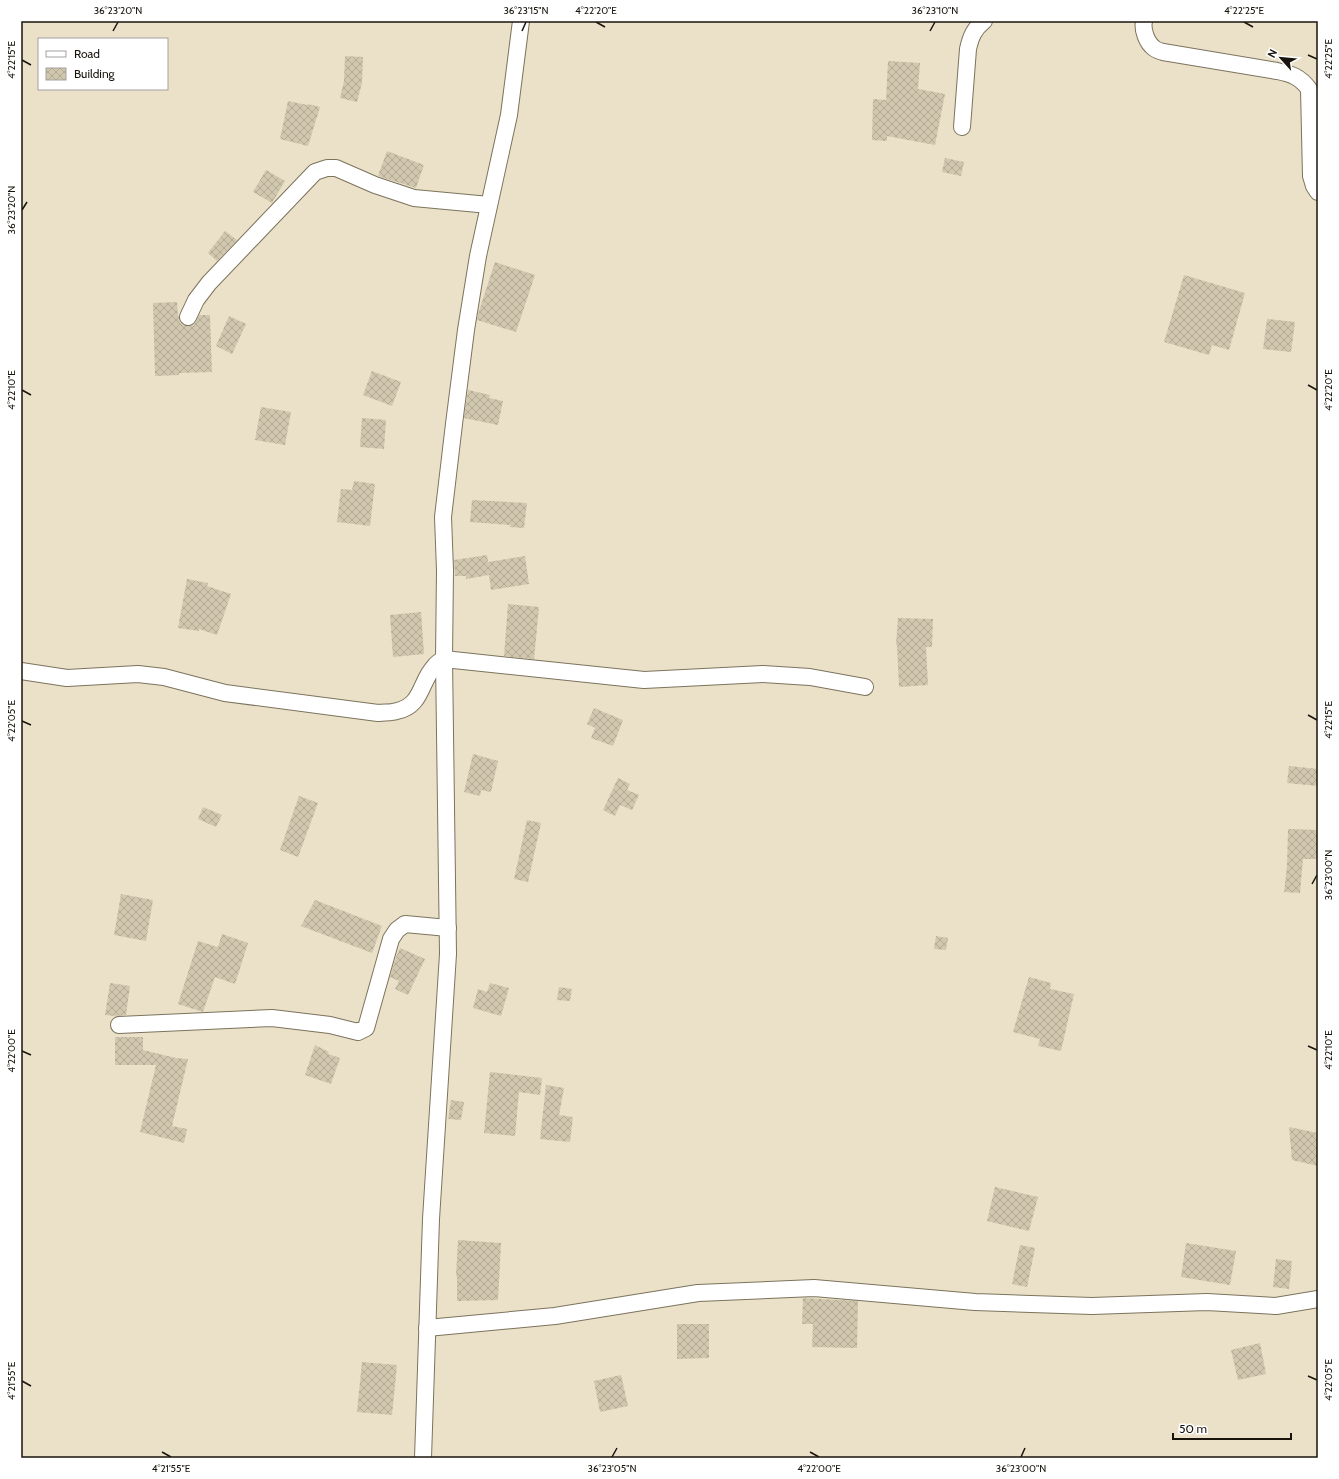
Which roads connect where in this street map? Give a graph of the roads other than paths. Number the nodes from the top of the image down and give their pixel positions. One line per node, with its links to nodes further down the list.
1 (521, 21): 6 (street)
2 (984, 21): 4 (street)
3 (1144, 21): 5 (street)
4 (962, 127)
5 (1318, 192)
6 (489, 205): 7 (street); 8 (street)
7 (188, 317)
8 (444, 659): 9 (street); 10 (street); 11 (street)
9 (21, 670)
10 (865, 687)
11 (448, 928): 12 (street); 14 (street)
12 (119, 1025)
13 (1318, 1299): 14 (street)
14 (427, 1328): 15 (street)
15 (423, 1458)

